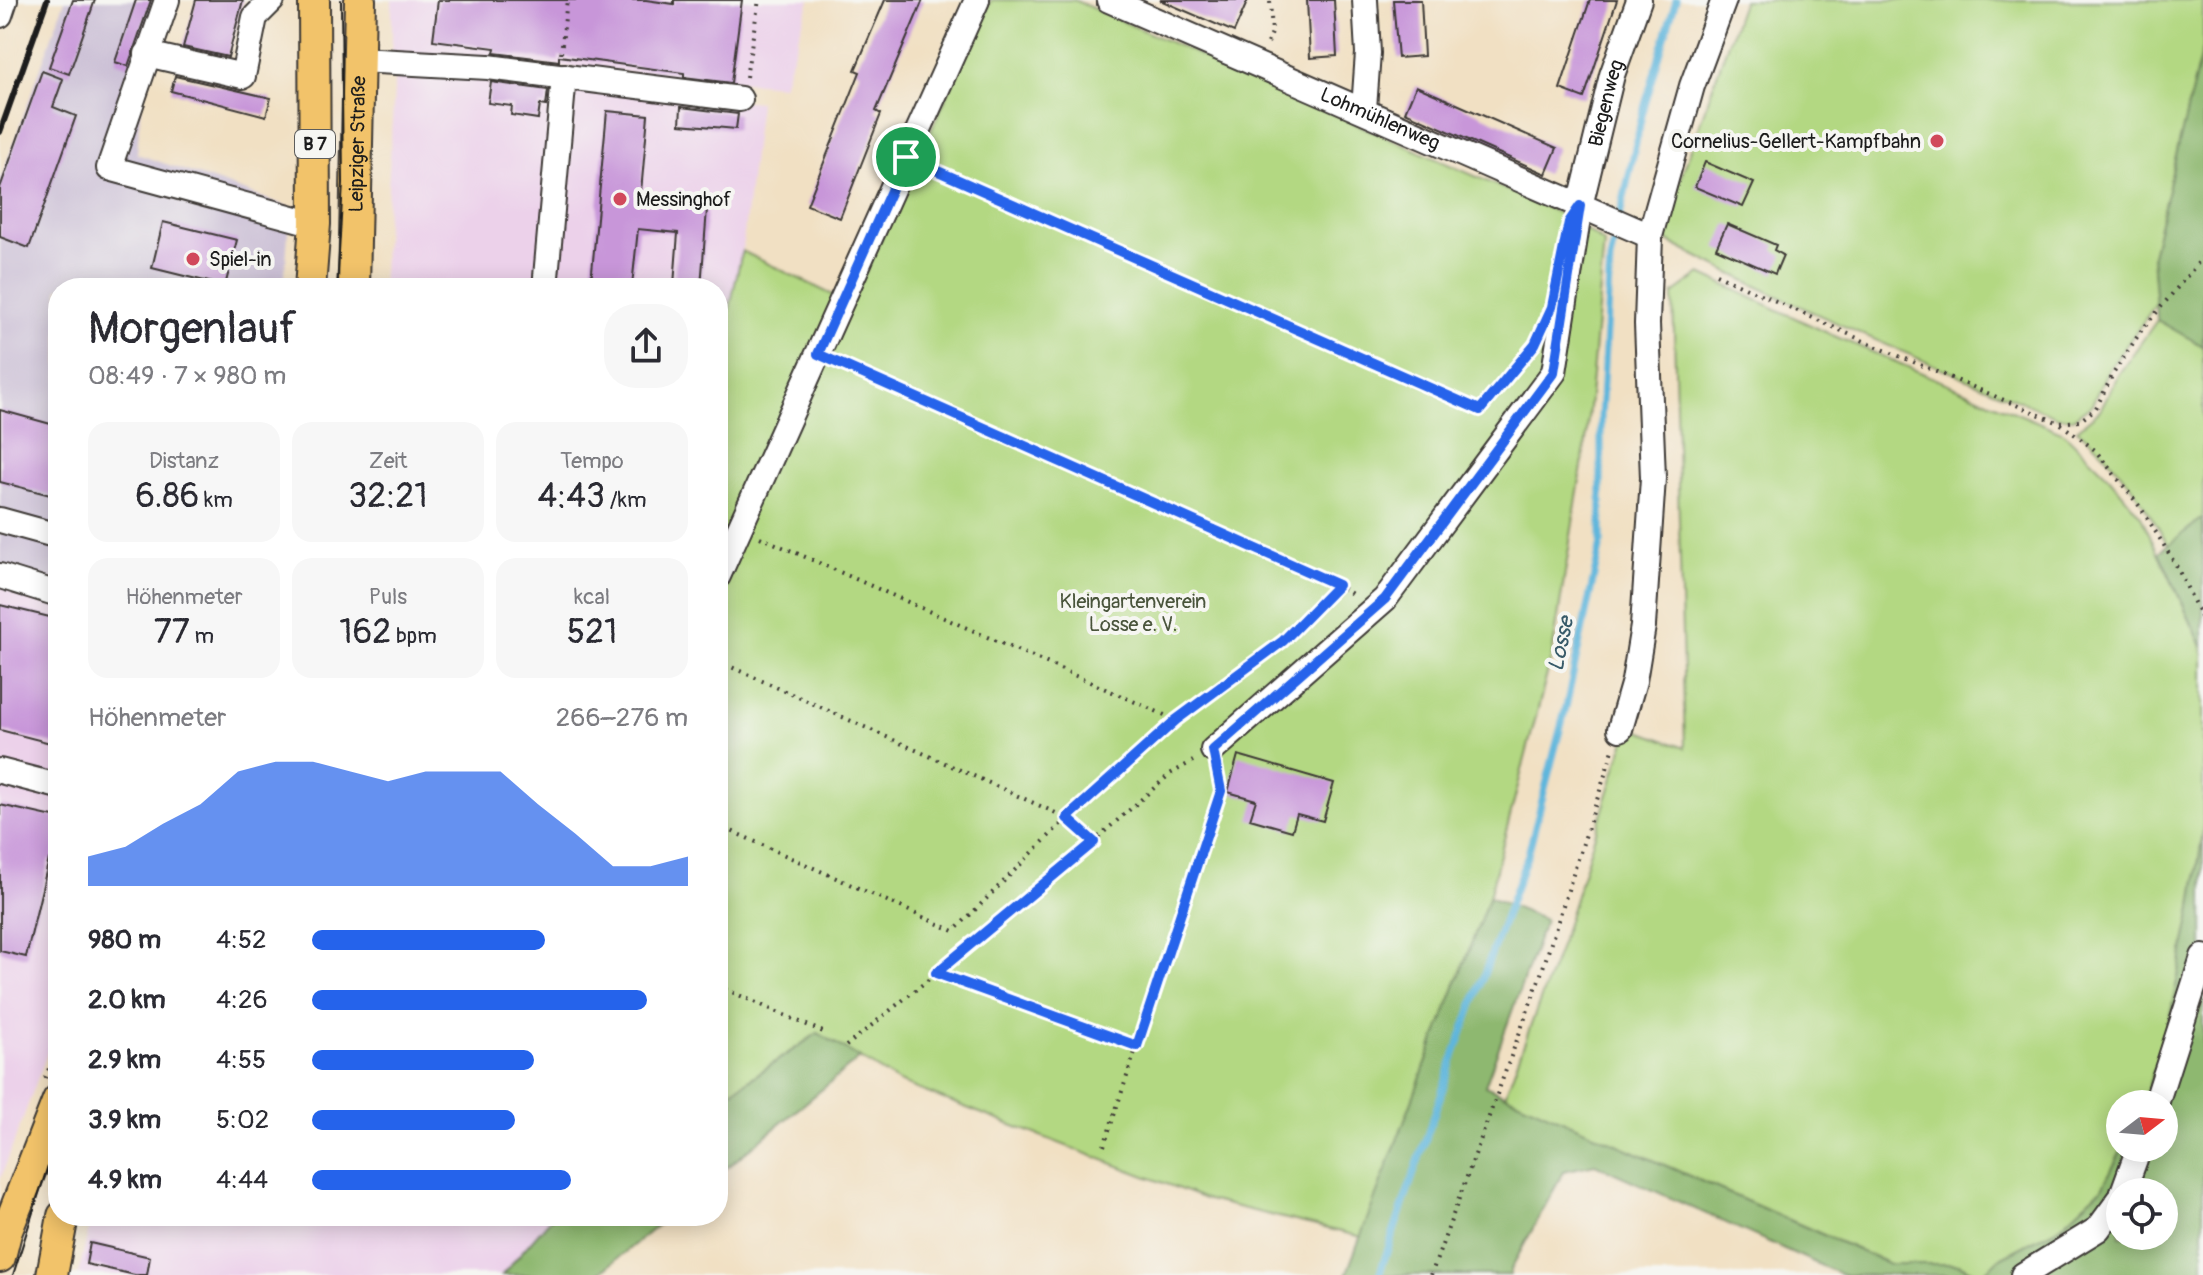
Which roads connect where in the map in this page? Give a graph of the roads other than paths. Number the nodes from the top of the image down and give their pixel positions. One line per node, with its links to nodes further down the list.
1 (5, 0): 11 (street)
2 (167, 0): 12 (street)
3 (272, 0): 12 (street)
4 (313, 0): 18 (main road, Leipziger Straße / B 7)
5 (360, 0): 13 (main road, Leipziger Straße / B 7)
6 (977, 0): 25 (street)
7 (1109, 0): 16 (street, Lohmühlenweg)
8 (1365, 0): 16 (street)
9 (1639, 0): 17 (street, Biegenweg)
10 (1724, 0): 19 (street)
11 (0, 15)
12 (147, 54): 18 (street)
13 (359, 60): 14 (street); 21 (main road, Leipziger Straße / B 7)
14 (561, 75): 15 (street); 22 (street)
15 (740, 99)
16 (1364, 109): 17 (street, Lohmühlenweg)
17 (1586, 209): 19 (street, Lohmühlenweg); 29 (street, Biegenweg)
18 (315, 224): 20 (main road, Leipziger Straße / B 7)
19 (1644, 233): 28 (street)
20 (311, 278)
21 (354, 278)
22 (546, 278)
23 (0, 520): 24 (street)
24 (48, 533)
25 (728, 554)
26 (0, 576): 27 (street)
27 (48, 591)
28 (1620, 729)
29 (1213, 750)
30 (0, 771): 31 (street)
31 (48, 783)
32 (2203, 957): 33 (street)
33 (2160, 1090)
34 (48, 1126): 37 (main road)
35 (2106, 1218): 39 (street)
36 (61, 1226): 38 (main road)
37 (0, 1257)
38 (52, 1275)
39 (2023, 1275)

